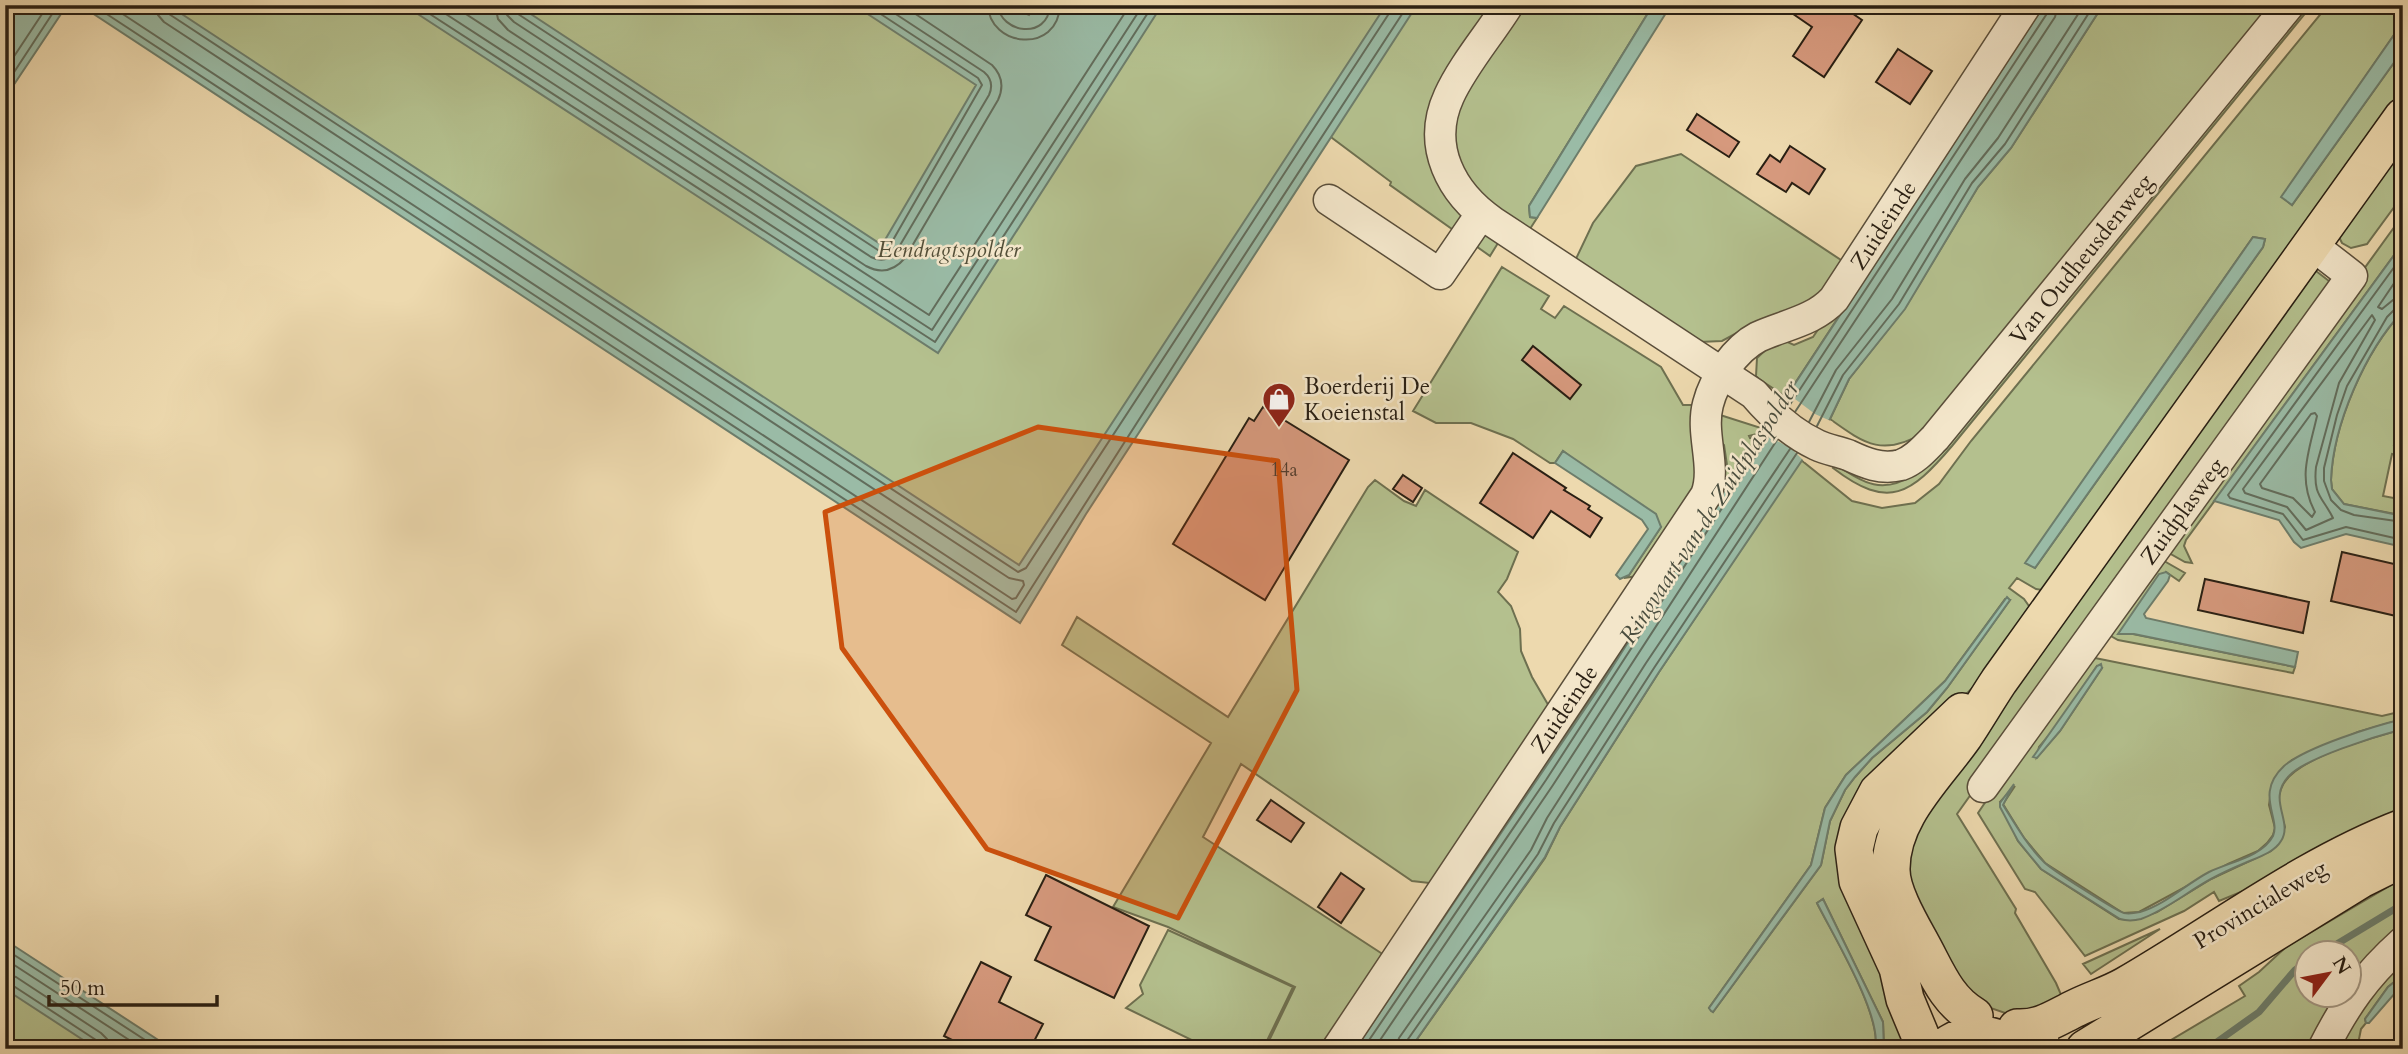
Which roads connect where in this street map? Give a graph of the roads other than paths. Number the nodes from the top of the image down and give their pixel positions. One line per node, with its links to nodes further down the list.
1 (1508, 5): 6 (street, Van Oudheusdenweg)
2 (2026, 5): 8 (street, Zuideinde)
3 (2289, 5): 8 (street, Van Oudheusdenweg)
4 (2403, 117): 7 (main road)
5 (1329, 200): 6 (street)
6 (1481, 214): 8 (street, Van Oudheusdenweg)
7 (2312, 245): 9 (main road); 10 (street, Zuidplasweg)
8 (1723, 372): 18 (street, Zuideinde)
9 (1998, 681): 15 (main road); 17 (main road)
10 (1983, 787)
11 (2403, 828): 14 (main road, Provincialeweg)
12 (2403, 858): 14 (main road, Provincialeweg)
13 (2403, 942): 21 (street)
14 (2130, 1001): 16 (main road, Provincialeweg); 19 (main road, Provincialeweg); 20 (main road, Provincialeweg)
15 (1974, 1016): 16 (main road); 17 (main road)
16 (2029, 1041): 17 (main road)
17 (1931, 1045)
18 (1337, 1049)
19 (2085, 1049)
20 (2107, 1049)
21 (2323, 1049)

